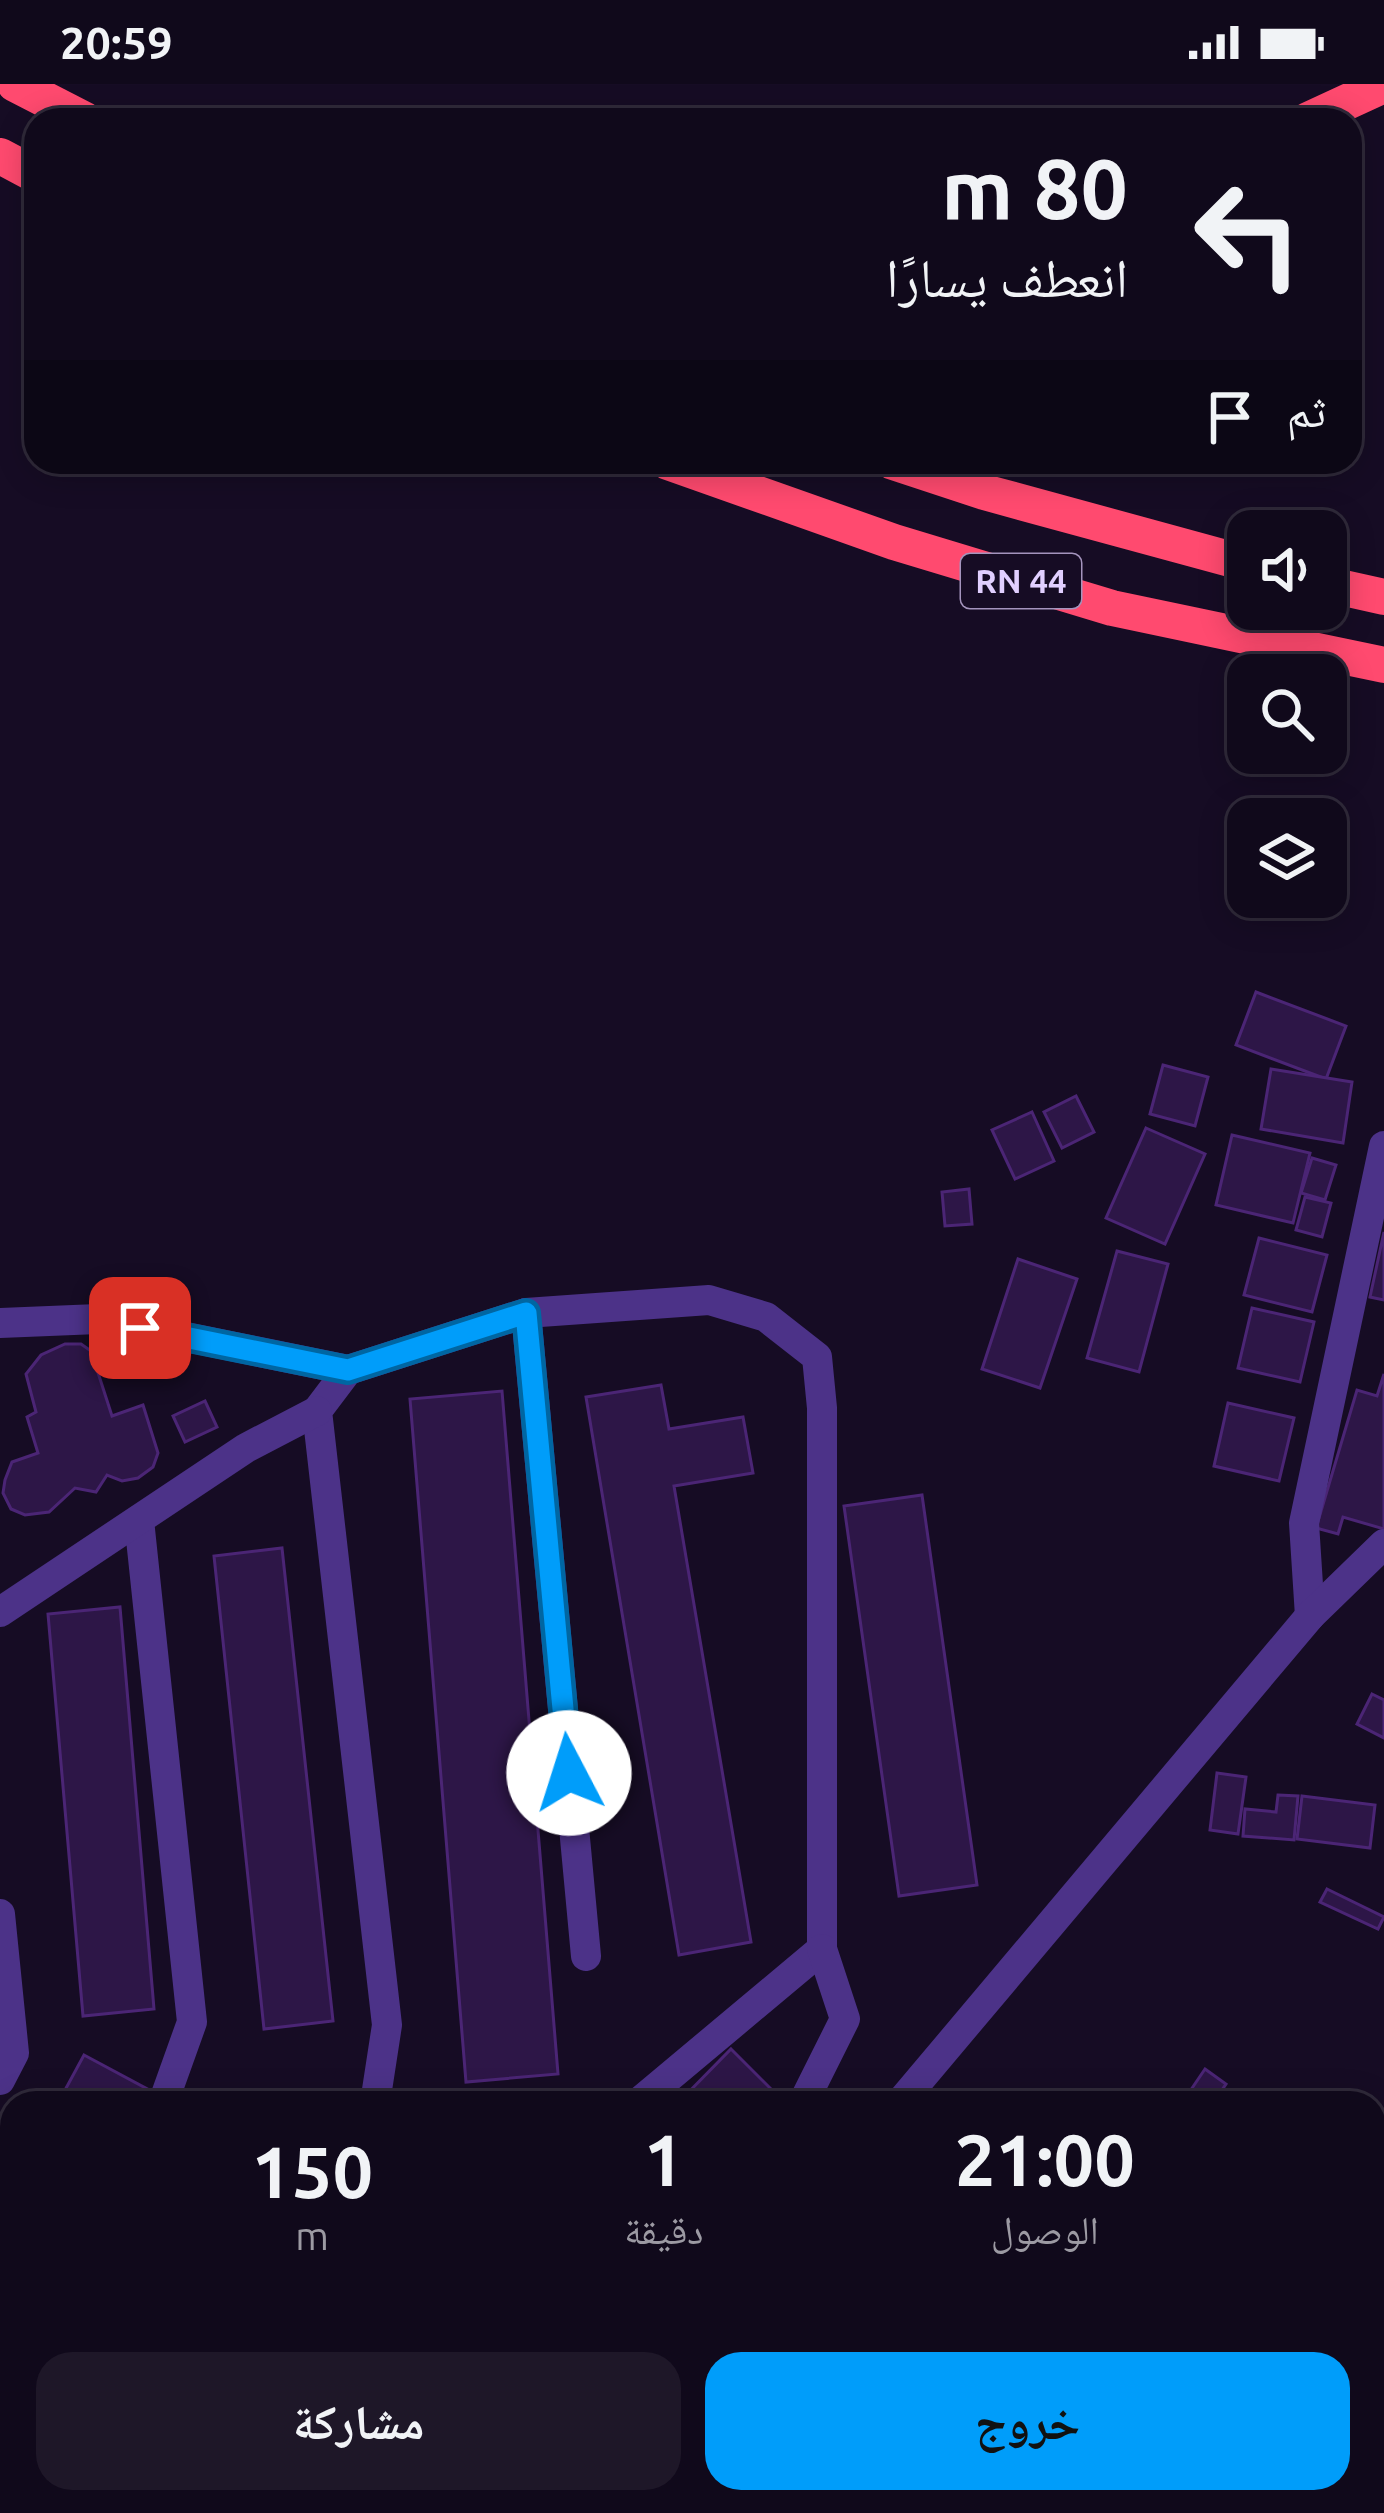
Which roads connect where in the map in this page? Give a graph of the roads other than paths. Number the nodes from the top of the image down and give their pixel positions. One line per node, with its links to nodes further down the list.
1 (15, 84): 3 (highway)
2 (1384, 86): 4 (highway)
3 (62, 108)
4 (1335, 108)
5 (702, 474): 10 (highway, RN 44)
6 (930, 474): 7 (highway, RN 44)
7 (1227, 558)
8 (1347, 589): 9 (highway)
9 (1384, 597)
10 (1384, 665)
11 (1384, 1146): 19 (street)
12 (526, 1313): 14 (street); 21 (street); 22 (street)
13 (0, 1323): 14 (street)
14 (348, 1370): 15 (street)
15 (317, 1411): 16 (street); 25 (street)
16 (139, 1520): 18 (street); 24 (street)
17 (1384, 1544): 19 (street)
18 (0, 1612)
19 (1310, 1616): 28 (street)
20 (0, 1914): 23 (street)
21 (822, 1949): 26 (street); 27 (street)
22 (586, 1956)
23 (0, 2080)
24 (168, 2091)
25 (377, 2091)
26 (652, 2091)
27 (809, 2091)
28 (910, 2091)

